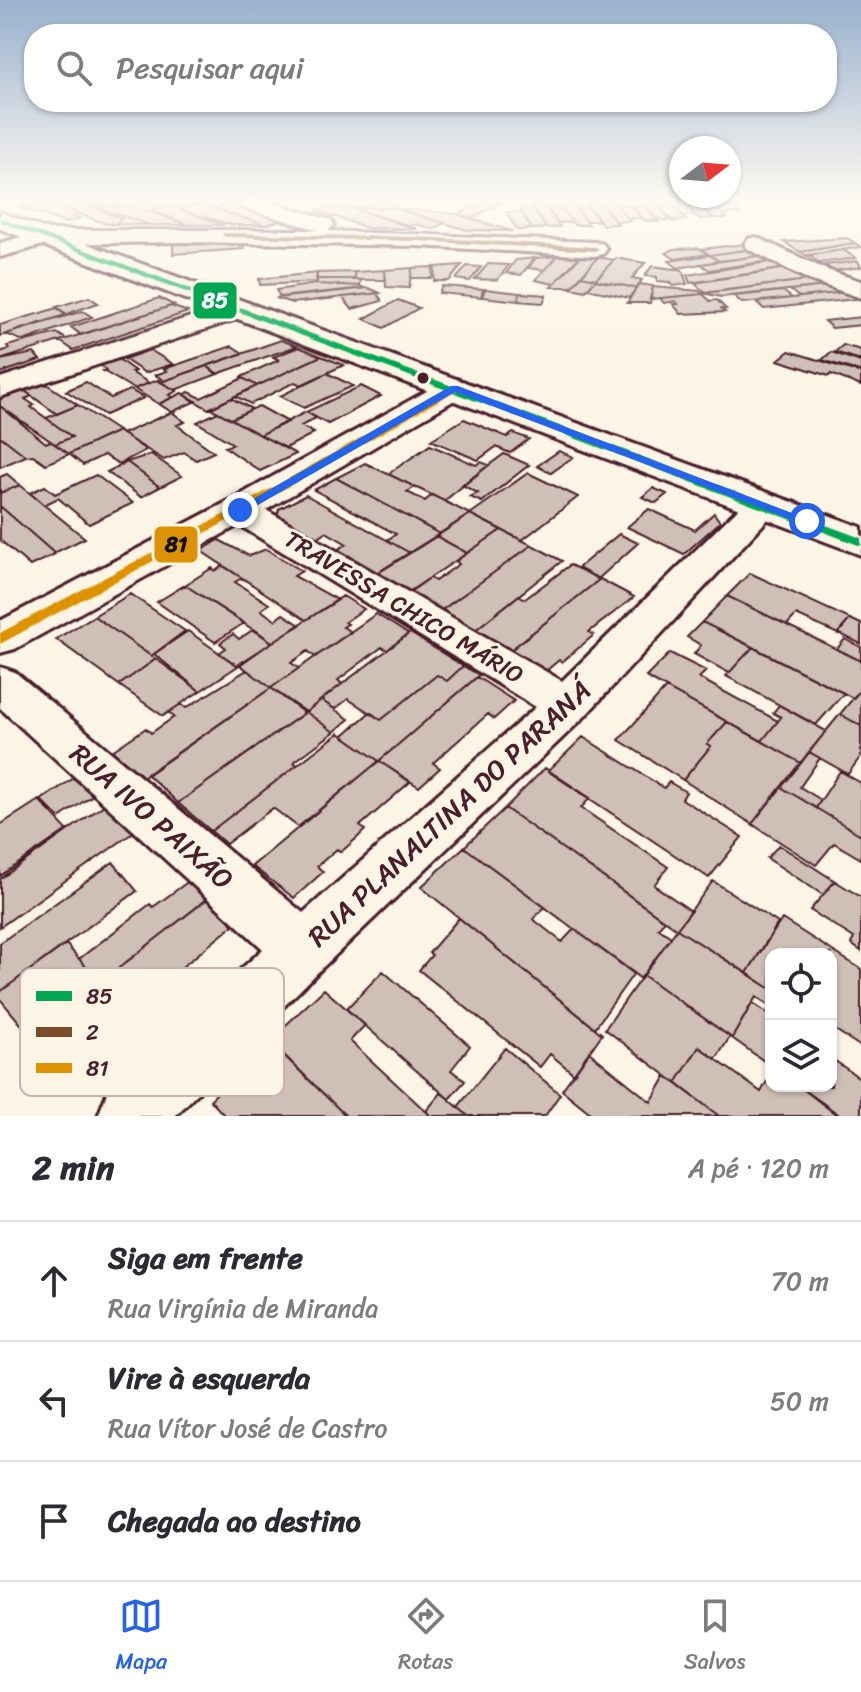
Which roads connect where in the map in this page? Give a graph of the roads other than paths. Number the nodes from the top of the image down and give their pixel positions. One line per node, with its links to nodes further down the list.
1 (92, 254): 4 (street)
2 (776, 254): 3 (street)
3 (861, 290)
4 (240, 309): 5 (street); 6 (street)
5 (0, 388)
6 (454, 388): 7 (street); 8 (street)
7 (763, 505): 9 (street); 12 (street, RUA PLANALTINA DO PARANÁ)
8 (240, 510): 10 (street); 12 (street, TRAVESSA CHICO MÁRIO)
9 (861, 542)
10 (0, 639)
11 (0, 683): 13 (street, RUA IVO PAIXÃO)
12 (568, 705): 13 (street, RUA PLANALTINA DO PARANÁ)
13 (303, 949): 14 (street, RUA PLANALTINA DO PARANÁ)
14 (283, 968)
15 (151, 1096): 16 (street, RUA PLANALTINA DO PARANÁ)
16 (130, 1116)

